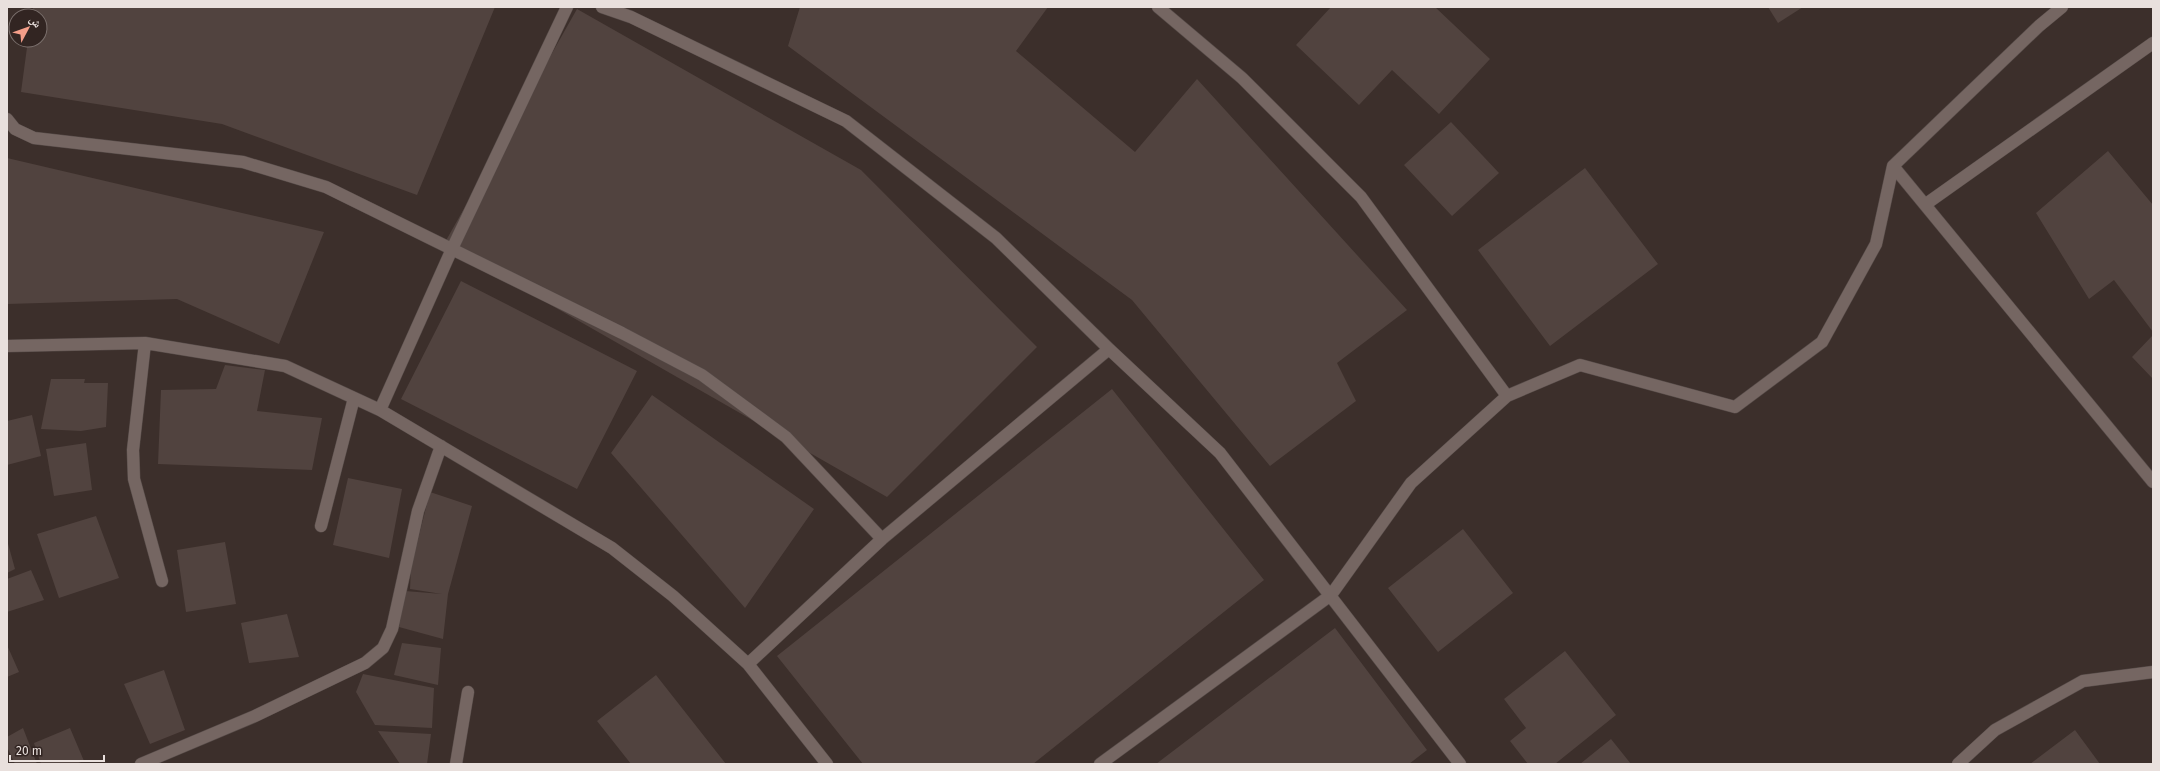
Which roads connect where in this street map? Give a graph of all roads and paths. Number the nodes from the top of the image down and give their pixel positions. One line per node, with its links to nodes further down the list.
1 (567, 7): 9 (street)
2 (602, 7): 12 (street)
3 (1158, 7): 13 (street)
4 (2062, 7): 7 (street)
5 (2153, 43): 8 (street)
6 (7, 119): 9 (street)
7 (1894, 166): 8 (street); 13 (street)
8 (1926, 204): 17 (street)
9 (452, 249): 15 (street); 19 (street)
10 (145, 343): 11 (street); 14 (street); 20 (street)
11 (7, 346)
12 (1109, 349): 19 (street); 21 (street)
13 (1507, 396): 21 (street)
14 (354, 398): 15 (street); 18 (street)
15 (380, 410): 16 (street)
16 (440, 446): 22 (street); 25 (street)
17 (2153, 482)
18 (321, 526)
19 (882, 539): 22 (street)
20 (162, 581)
21 (1331, 595): 28 (street); 29 (street)
22 (748, 664): 27 (street)
23 (2153, 672): 30 (street)
24 (468, 692): 26 (street)
25 (141, 764)
26 (456, 764)
27 (827, 764)
28 (1100, 764)
29 (1460, 764)
30 (1958, 764)

